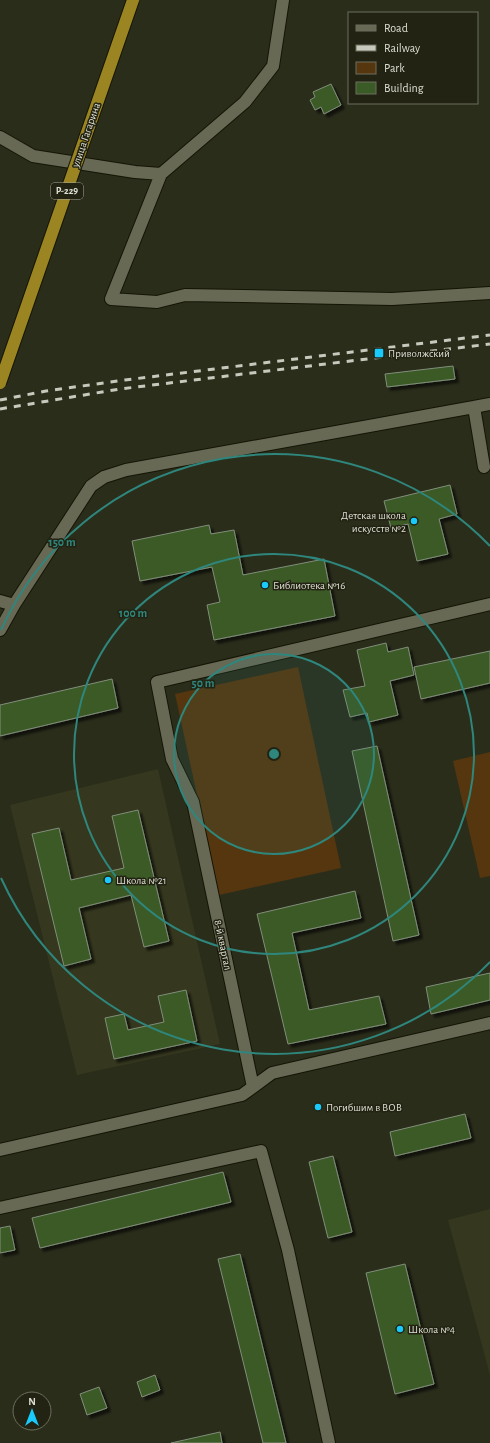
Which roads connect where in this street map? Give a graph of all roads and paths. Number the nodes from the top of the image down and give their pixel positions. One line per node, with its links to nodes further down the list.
1 (133, 0): 6 (main road, улица Гагарина / Р-229, bridge)
2 (283, 0): 4 (street)
3 (0, 137): 4 (street)
4 (161, 174): 5 (street)
5 (490, 293)
6 (0, 383)
7 (490, 404): 8 (street)
8 (474, 407): 9 (street); 12 (street)
9 (484, 467)
10 (0, 601): 12 (street)
11 (490, 604): 15 (street, 8-й квартал)
12 (14, 605): 13 (street)
13 (0, 630)
14 (490, 1023): 15 (street)
15 (253, 1087): 16 (street)
16 (0, 1150)
17 (0, 1208): 18 (street)
18 (329, 1443)

